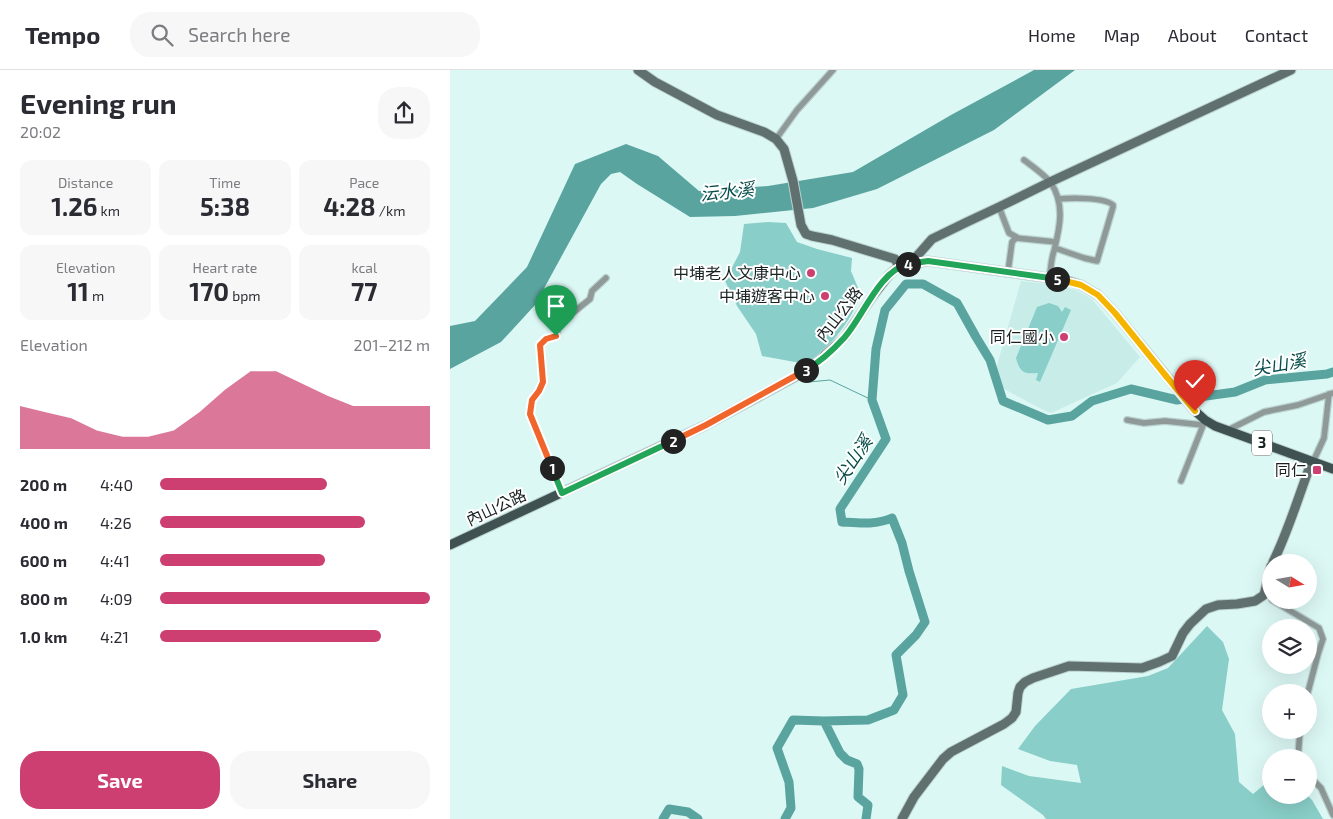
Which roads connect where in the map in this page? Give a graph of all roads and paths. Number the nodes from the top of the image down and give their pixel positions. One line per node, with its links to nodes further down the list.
1 (638, 70): 4 (street)
2 (833, 70): 4 (street)
3 (1291, 70): 6 (street)
4 (776, 139): 12 (street)
5 (1024, 160): 6 (street)
6 (1050, 182): 7 (street); 8 (street)
7 (1058, 199): 10 (street); 10 (street)
8 (999, 207): 9 (street); 11 (street)
9 (1018, 238): 10 (street); 13 (street)
10 (1056, 245): 15 (street)
11 (910, 264): 12 (main road, 3); 13 (main road, 3)
12 (899, 266): 23 (main road, 內山公路)
13 (1008, 272): 15 (main road, 3)
14 (606, 278): 23 (street)
15 (1049, 278): 18 (main road, 3)
16 (1331, 393): 19 (street); 20 (street)
17 (1127, 420): 18 (street)
18 (1204, 423): 19 (main road, 3); 22 (street)
19 (1228, 430): 20 (main road, 3)
20 (1313, 462): 21 (main road, 3); 25 (street)
21 (1333, 469)
22 (1181, 481)
23 (562, 493): 24 (main road, 內山公路)
24 (450, 545)
25 (1277, 554)
26 (1262, 600): 31 (street)
27 (1287, 609): 28 (street)
28 (1310, 684)
29 (1317, 784): 30 (street)
30 (1333, 815)
31 (902, 819)

